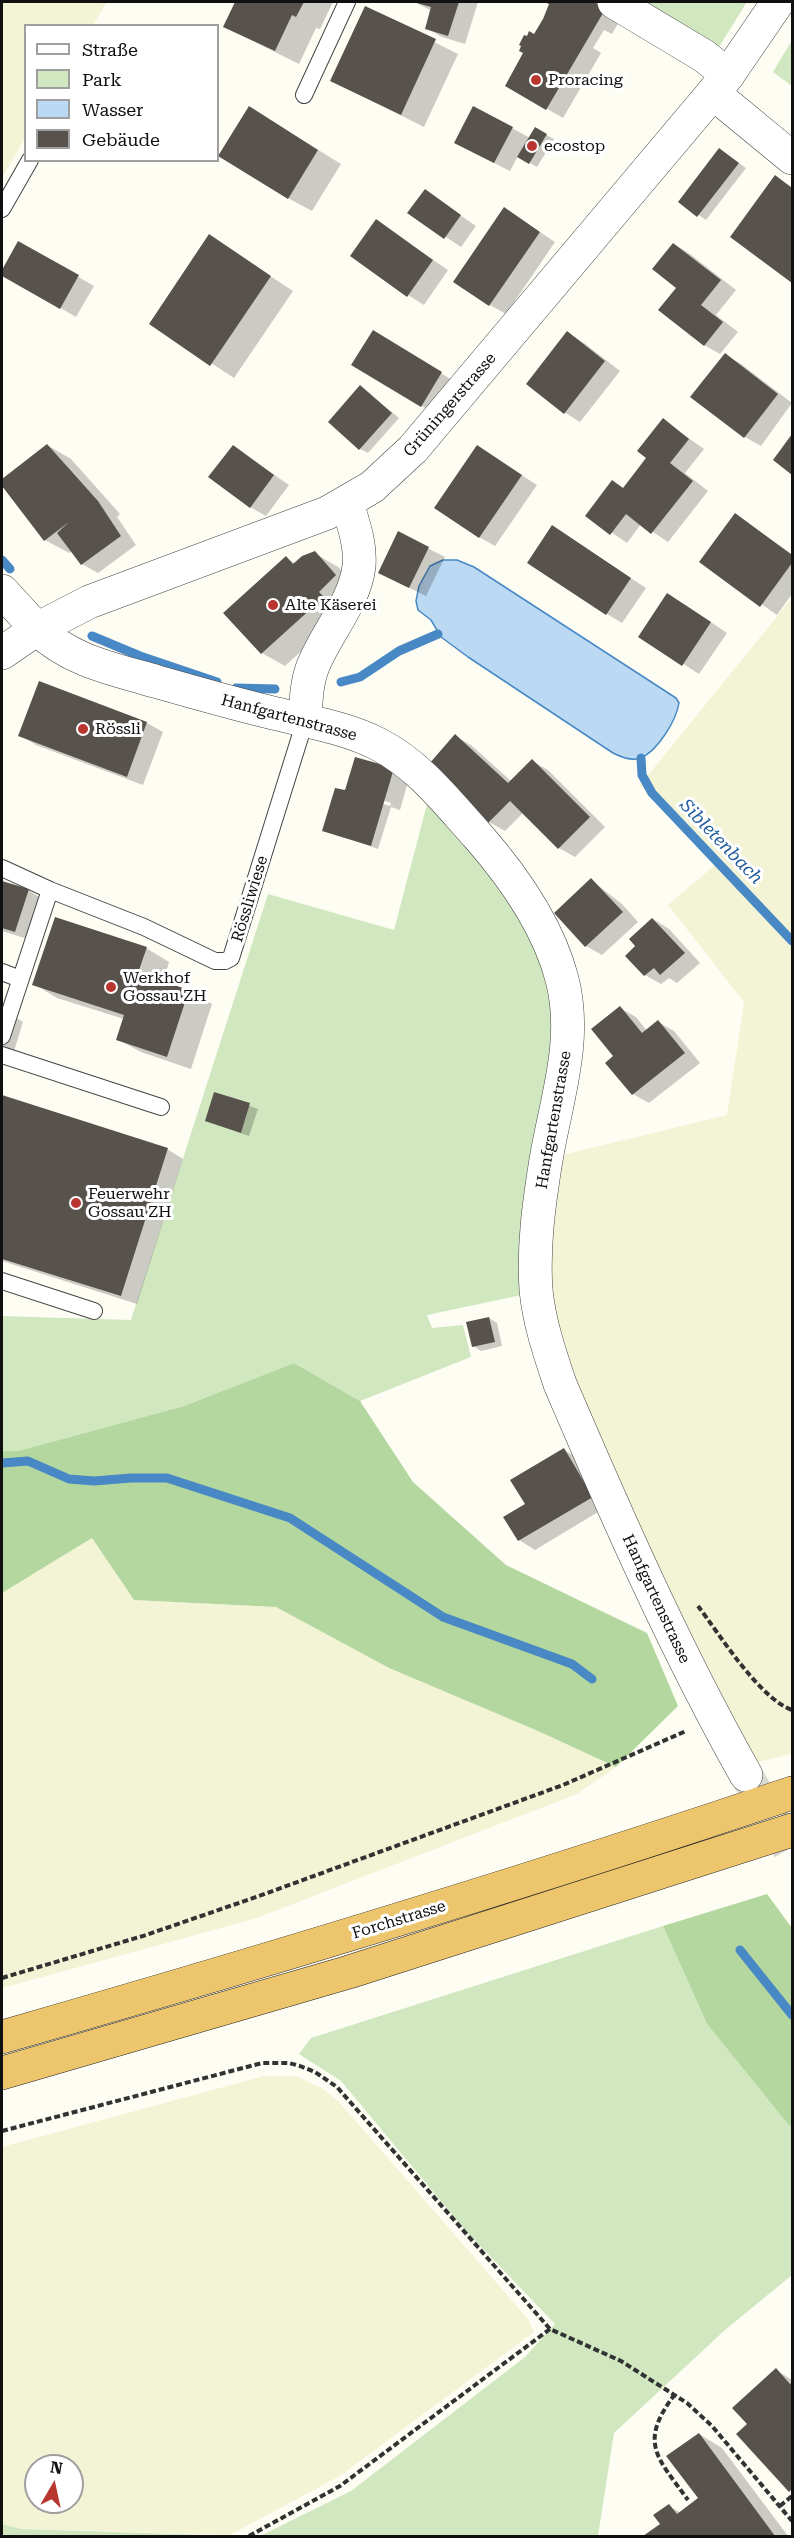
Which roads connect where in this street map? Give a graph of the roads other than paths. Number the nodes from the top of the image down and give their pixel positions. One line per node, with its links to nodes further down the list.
1 (347, 2): 5 (lane)
2 (614, 2): 4 (street)
3 (778, 2): 4 (street, Grüningerstrasse)
4 (721, 84): 6 (street); 9 (street, Grüningerstrasse)
5 (304, 95)
6 (792, 158)
7 (29, 162): 8 (lane)
8 (2, 209)
9 (347, 502): 11 (street, Grüningerstrasse); 13 (street)
10 (2, 591): 11 (street, Hanfgartenstrasse)
11 (37, 629): 12 (street, Grüningerstrasse); 13 (street, Hanfgartenstrasse)
12 (2, 653)
13 (305, 721): 15 (lane, Rössliwiese); 23 (street, Hanfgartenstrasse)
14 (2, 868): 15 (lane, Rössliwiese)
15 (50, 890): 17 (lane)
16 (2, 972): 17 (lane)
17 (20, 979): 18 (lane)
18 (2, 1036)
19 (2, 1055): 20 (lane)
20 (161, 1107)
21 (2, 1281): 22 (lane)
22 (94, 1311)
23 (746, 1775)
24 (792, 1793): 26 (highway, Forchstrasse)
25 (792, 1830): 27 (highway)
26 (2, 2037)
27 (2, 2073)

